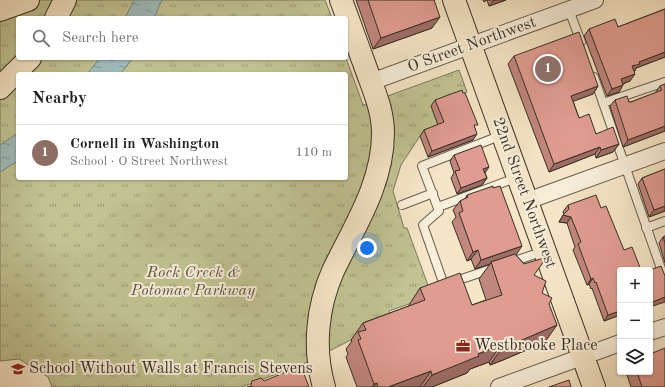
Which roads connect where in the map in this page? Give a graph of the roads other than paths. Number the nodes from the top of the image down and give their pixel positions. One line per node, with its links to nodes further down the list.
1 (28, 0): 6 (main road)
2 (65, 0): 8 (main road)
3 (341, 0): 9 (main road)
4 (454, 0): 11 (main road, 22nd Street Northwest)
5 (595, 0): 7 (street, O Street Northwest)
6 (0, 10)
7 (569, 10): 11 (street, O Street Northwest); 12 (lane)
8 (57, 16)
9 (347, 16)
10 (348, 19): 17 (main road)
11 (471, 45): 17 (street, O Street Northwest); 21 (main road, 22nd Street Northwest)
12 (585, 53)
13 (28, 60): 16 (main road)
14 (590, 67): 20 (lane)
15 (16, 72): 19 (main road)
16 (16, 72)
17 (371, 82): 37 (main road)
18 (665, 82): 20 (lane)
19 (0, 88)
20 (603, 103): 23 (lane)
21 (503, 135): 24 (main road, 22nd Street Northwest); 25 (lane)
22 (665, 151): 23 (street)
23 (624, 166): 26 (street); 30 (lane)
24 (518, 177): 26 (main road, 22nd Street Northwest); 28 (lane)
25 (432, 193): 27 (lane); 28 (lane)
26 (527, 201): 31 (main road, 22nd Street Northwest)
27 (402, 205)
28 (438, 207): 31 (lane)
29 (665, 221): 30 (lane)
30 (646, 228): 32 (lane)
31 (544, 250): 36 (main road, 22nd Street Northwest)
32 (665, 280)
33 (665, 327): 34 (street)
34 (653, 331)
35 (617, 344): 36 (street)
36 (583, 356): 38 (street); 39 (main road, 22nd Street Northwest)
37 (324, 387)
38 (499, 387)
39 (594, 387)

